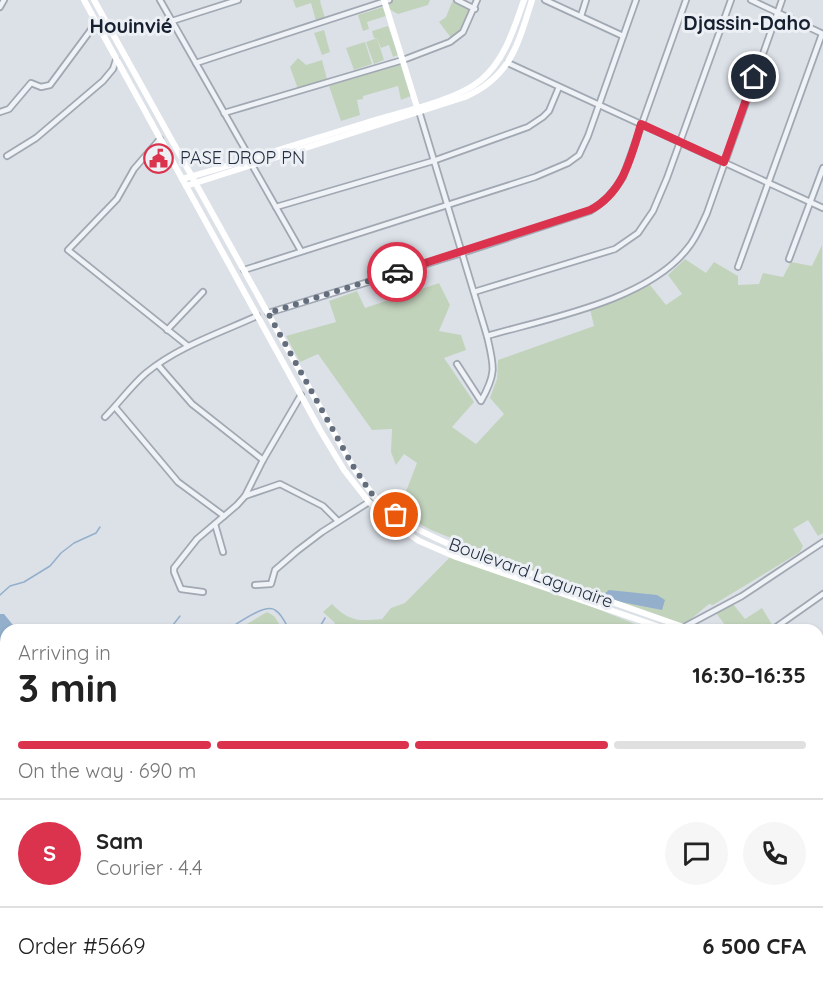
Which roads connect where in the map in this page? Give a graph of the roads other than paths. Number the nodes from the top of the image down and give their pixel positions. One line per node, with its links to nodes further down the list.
1 (4, 0): 18 (street)
2 (84, 0): 23 (main road, Boulevard Lagunaire)
3 (94, 0): 43 (main road, Boulevard Lagunaire)
4 (160, 0): 22 (street)
5 (238, 0): 22 (street)
6 (457, 0): 19 (street)
7 (477, 0): 19 (street)
8 (524, 0): 32 (main road)
9 (532, 0): 29 (main road)
10 (545, 0): 21 (street)
11 (586, 0): 21 (street)
12 (636, 0): 25 (street)
13 (686, 0): 35 (street)
14 (731, 0): 37 (street)
15 (751, 0): 20 (street)
16 (782, 0): 20 (street)
17 (386, 1): 27 (main road); 28 (street)
18 (0, 7)
19 (475, 9): 27 (street)
20 (777, 13): 24 (street); 41 (street)
21 (580, 16): 25 (street)
22 (172, 21): 28 (street)
23 (96, 23): 26 (main road, Boulevard Lagunaire); 33 (street)
24 (823, 34): 46 (street)
25 (623, 36): 31 (street)
26 (116, 60): 36 (main road, Boulevard Lagunaire); 38 (street)
27 (403, 60): 32 (main road); 34 (street)
28 (195, 63): 34 (street)
29 (508, 63): 30 (street); 32 (main road)
30 (559, 87): 31 (street); 39 (street)
31 (599, 105): 35 (street); 49 (street)
32 (418, 109): 39 (street); 40 (main road)
33 (0, 112)
34 (224, 113): 40 (street)
35 (641, 124): 37 (street); 53 (street)
36 (160, 139): 44 (main road, Boulevard Lagunaire); 61 (street)
37 (680, 142): 41 (street); 58 (street)
38 (7, 156)
39 (433, 161): 49 (street); 50 (street)
40 (251, 162): 43 (main road); 45 (main road); 50 (street)
41 (724, 162): 46 (street); 62 (street)
42 (823, 168): 48 (street)
43 (193, 176): 44 (main road); 45 (main road, Boulevard Lagunaire)
44 (182, 179): 47 (main road, Boulevard Lagunaire)
45 (196, 183): 47 (main road); 56 (main road, Boulevard Lagunaire)
46 (769, 183): 48 (street); 55 (street)
47 (186, 186): 60 (main road, Boulevard Lagunaire)
48 (810, 202): 51 (street); 54 (street)
49 (448, 205): 52 (street); 53 (street)
50 (276, 207): 52 (street)
51 (823, 208)
52 (301, 251): 56 (street)
53 (462, 253): 58 (street); 59 (street)
54 (789, 259)
55 (738, 267)
56 (244, 270): 59 (main road, Boulevard Lagunaire)
57 (203, 292): 61 (street)
58 (474, 292): 62 (street)
59 (268, 313): 81 (main road, Boulevard Lagunaire)
60 (258, 316): 63 (street); 66 (main road, Boulevard Lagunaire)
61 (167, 330): 63 (street)
62 (488, 336): 64 (street)
63 (188, 346): 65 (street)
64 (457, 364)
65 (158, 365): 67 (street); 69 (street)
66 (301, 395): 69 (street); 71 (main road, Boulevard Lagunaire)
67 (115, 407): 68 (street); 72 (street)
68 (105, 417)
69 (263, 460): 70 (street)
70 (245, 496): 72 (street); 73 (street)
71 (369, 502): 73 (street); 80 (main road, Boulevard Lagunaire)
72 (224, 516): 74 (street)
73 (338, 521): 77 (street)
74 (215, 524): 76 (street); 78 (street)
75 (823, 542): 82 (street)
76 (223, 552)
77 (255, 585)
78 (203, 592)
79 (823, 594): 83 (street)
80 (651, 624)
81 (675, 624)
82 (690, 624)
83 (780, 624)

